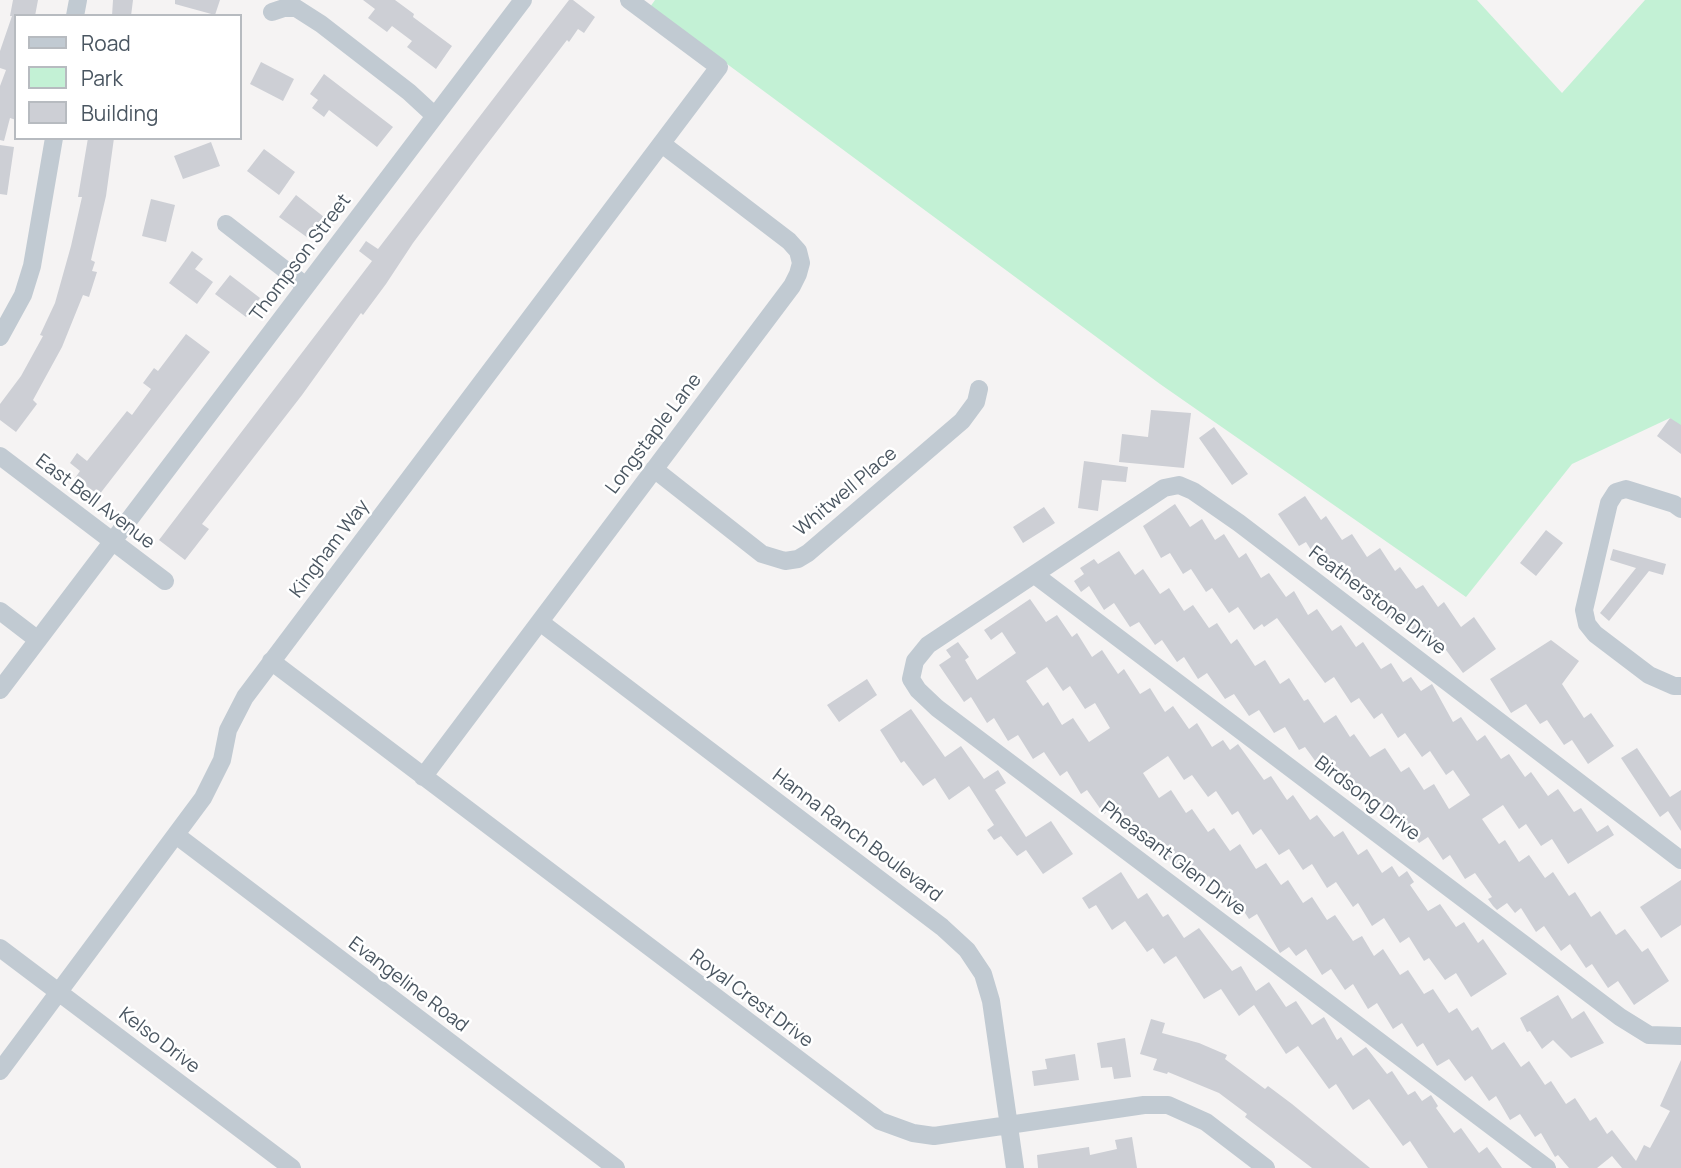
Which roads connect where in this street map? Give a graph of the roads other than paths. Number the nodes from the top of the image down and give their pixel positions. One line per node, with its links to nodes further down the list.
1 (523, 0): 4 (street, Thompson Street)
2 (629, 0): 6 (street, Kingham Way)
3 (272, 12): 4 (street)
4 (435, 116): 8 (street, Thompson Street)
5 (54, 140): 9 (street)
6 (662, 144): 12 (street, Longstaple Lane); 20 (street, Kingham Way)
7 (226, 224): 8 (street)
8 (306, 286): 14 (street, Thompson Street)
9 (0, 337)
10 (979, 389): 12 (street, Whitwell Place)
11 (0, 456): 14 (street, East Bell Avenue)
12 (654, 469): 18 (street, Longstaple Lane)
13 (1677, 507): 21 (street)
14 (113, 542): 16 (street, East Bell Avenue); 19 (street, Thompson Street)
15 (1035, 575): 25 (street, Featherstone Drive); 28 (street, Birdsong Drive); 35 (street, Pheasant Glen Drive)
16 (165, 581)
17 (0, 611): 19 (street)
18 (540, 622): 23 (street, Longstaple Lane); 30 (street, Hanna Ranch Boulevard)
19 (38, 640): 22 (street, Thompson Street)
20 (271, 662): 23 (street, Royal Crest Drive); 24 (street, Kingham Way)
21 (1681, 686)
22 (0, 690)
23 (423, 777): 30 (street, Royal Crest Drive)
24 (176, 835): 27 (street, Kingham Way); 32 (street, Evangeline Road)
25 (1681, 860)
26 (0, 948): 27 (street, Kelso Drive)
27 (58, 992): 29 (street, Kingham Way); 31 (street, Kelso Drive)
28 (1681, 1036)
29 (0, 1071)
30 (1009, 1124): 33 (street, Hanna Ranch Boulevard); 34 (street, Royal Crest Drive)
31 (292, 1168)
32 (616, 1168)
33 (1015, 1168)
34 (1266, 1168)
35 (1547, 1168)

